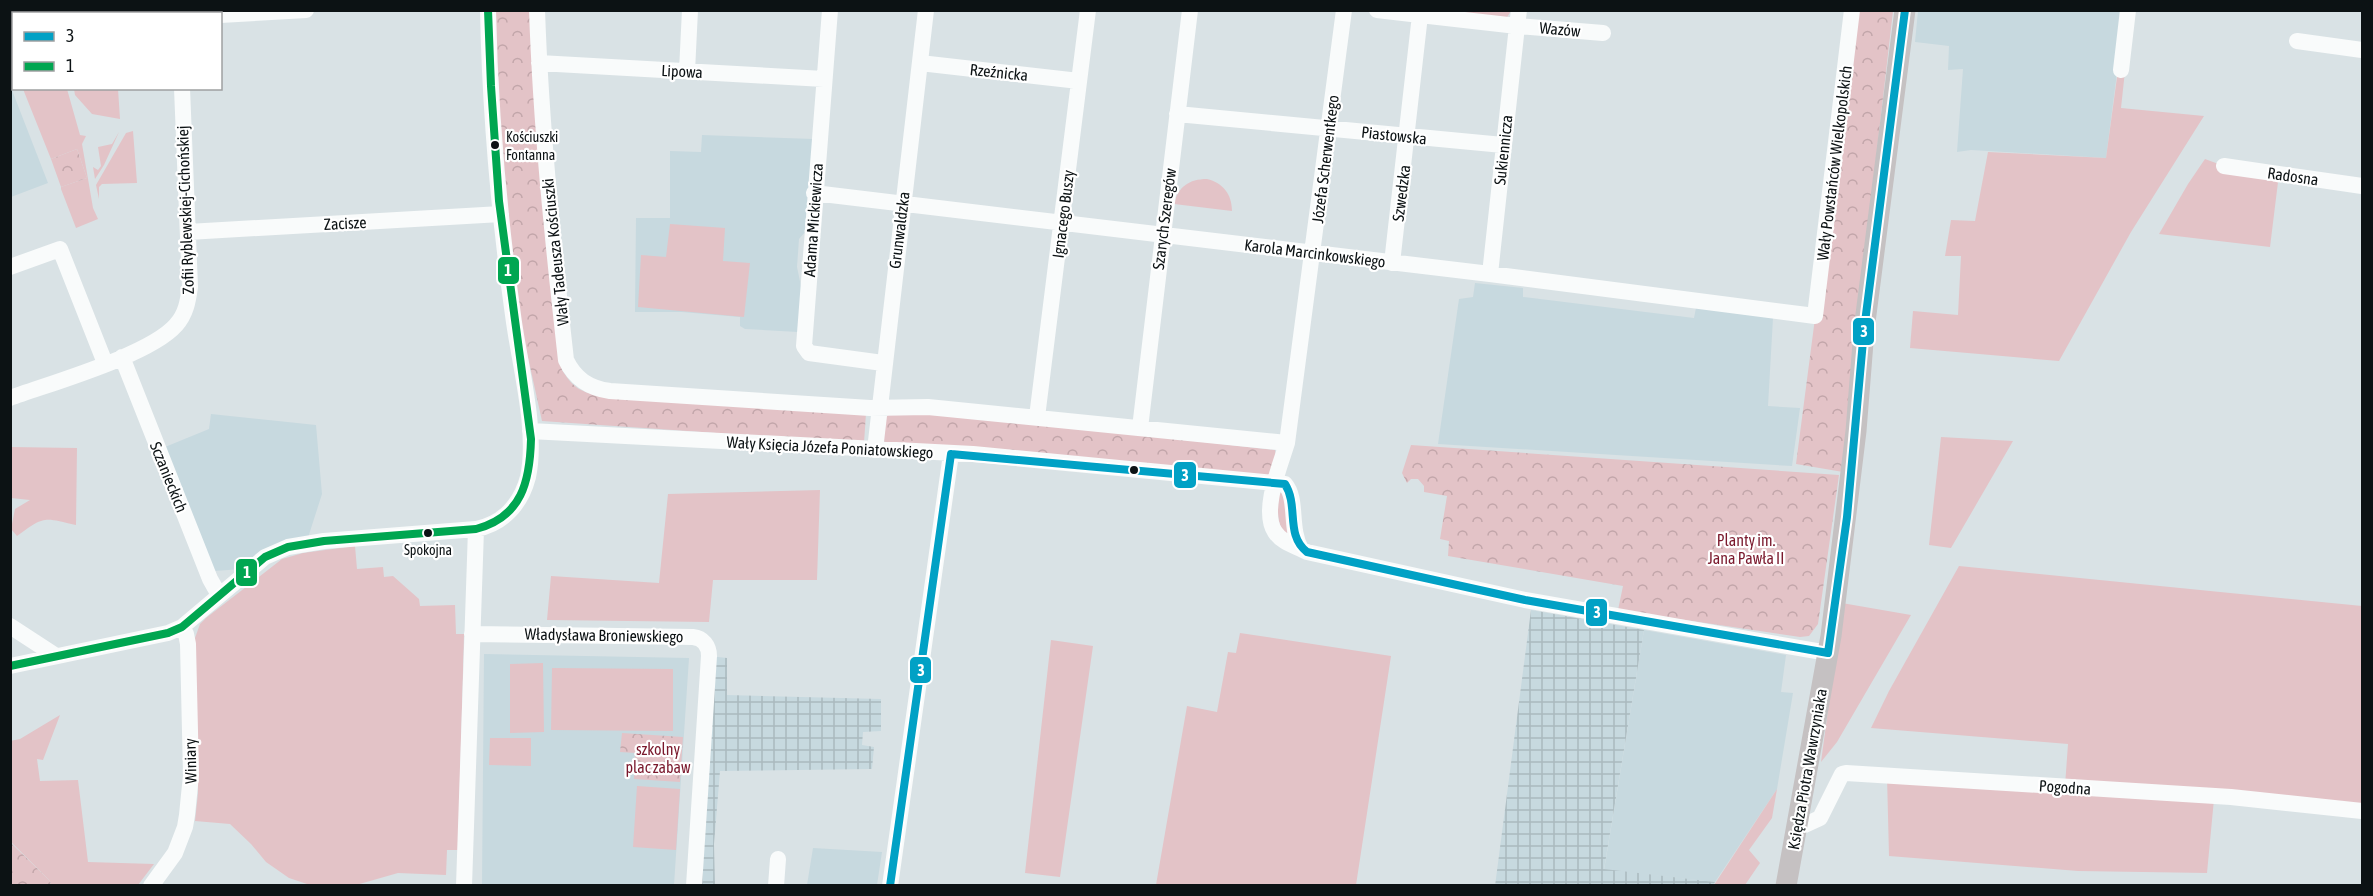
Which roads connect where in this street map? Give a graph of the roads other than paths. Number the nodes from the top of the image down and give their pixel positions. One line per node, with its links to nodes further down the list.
1 (306, 10): 16 (street)
2 (488, 10): 37 (street)
3 (537, 10): 21 (street, Wały Tadeusza Kościuszki)
4 (690, 10): 24 (street)
5 (830, 10): 25 (street, Adama Mickiewicza)
6 (926, 10): 22 (street, Grunwaldzka)
7 (1088, 10): 26 (street, Ignacego Buszy)
8 (1190, 10): 28 (street, Szarych Szeregów)
9 (1344, 10): 30 (street, Józefa Scherwentkego)
10 (1377, 10): 15 (street)
11 (1852, 10): 45 (street, Wały Powstańców Wielkopolskich)
12 (1897, 10): 29 (main road)
13 (1905, 10): 29 (main road)
14 (2128, 10): 23 (street)
15 (1421, 13): 17 (street, Wazów); 31 (street, Szwedzka)
16 (222, 15)
17 (1518, 18): 18 (street, Wazów); 32 (street, Sukiennicza)
18 (1603, 33)
19 (2297, 41): 20 (street)
20 (2362, 50)
21 (539, 63): 24 (street, Lipowa); 50 (street, Wały Tadeusza Kościuszki)
22 (920, 63): 26 (street, Rzeźnicka); 36 (street, Grunwaldzka)
23 (2121, 70)
24 (687, 71): 25 (street, Lipowa)
25 (824, 79): 35 (street, Adama Mickiewicza)
26 (1079, 81): 38 (street, Ignacego Buszy)
27 (182, 90): 39 (street, Zofii Ryblewskiej-Cichońskiej)
28 (1178, 114): 30 (street, Piastowska); 40 (street, Szarych Szeregów)
29 (1891, 117): 63 (main road)
30 (1330, 129): 31 (street, Piastowska); 41 (street, Józefa Scherwentkego)
31 (1407, 136): 32 (street, Piastowska); 42 (street, Szwedzka)
32 (1503, 145): 44 (street, Sukiennicza)
33 (2224, 166): 34 (street, Radosna)
34 (2362, 186)
35 (814, 193): 36 (street, Karola Marcinkowskiego); 48 (street, Adama Mickiewicza)
36 (902, 205): 38 (street, Karola Marcinkowskiego); 48 (street, Grunwaldzka)
37 (501, 214): 39 (street, Zacisze); 53 (street)
38 (1062, 223): 40 (street, Karola Marcinkowskiego); 51 (street, Ignacego Buszy)
39 (188, 232): 46 (street, Zofii Ryblewskiej-Cichońskiej)
40 (1162, 234): 41 (street, Karola Marcinkowskiego); 52 (street, Szarych Szeregów)
41 (1313, 254): 42 (street, Karola Marcinkowskiego); 54 (street, Józefa Scherwentkego)
42 (1392, 263): 44 (street, Karola Marcinkowskiego)
43 (10, 267): 47 (street)
44 (1490, 274): 45 (street, Karola Marcinkowskiego)
45 (1815, 316)
46 (122, 357): 47 (street, Zofii Ryblewskiej-Cichońskiej); 59 (street, Sczanieckich)
47 (105, 363): 49 (street, Zofii Ryblewskiej-Cichońskiej)
48 (884, 363): 50 (street, Grunwaldzka)
49 (10, 398)
50 (879, 408): 51 (street); 55 (street, Grunwaldzka)
51 (1037, 417): 52 (street)
52 (1140, 428): 54 (street)
53 (530, 431): 55 (street, Wały Księcia Józefa Poniatowskiego); 58 (street)
54 (1287, 444): 57 (street, Józefa Scherwentkego)
55 (874, 450): 56 (street, Wały Księcia Józefa Poniatowskiego)
56 (951, 454): 57 (street, Wały Księcia Józefa Poniatowskiego); 73 (street)
57 (1273, 483): 63 (street)
58 (476, 529): 59 (street); 62 (street)
59 (219, 595): 61 (street)
60 (10, 626): 64 (street)
61 (182, 627): 64 (street); 69 (street, Winiary)
62 (472, 634): 70 (street); 71 (street, Władysława Broniewskiego)
63 (1828, 653): 67 (main road, Księdza Piotra Wawrzyniaka)
64 (56, 656): 65 (street)
65 (10, 666)
66 (2362, 811): 67 (street, Pogodna)
67 (1796, 829): 74 (main road, Księdza Piotra Wawrzyniaka)
68 (778, 859): 72 (street)
69 (151, 885)
70 (464, 885)
71 (694, 885)
72 (776, 885)
73 (890, 885)
74 (1786, 885)

